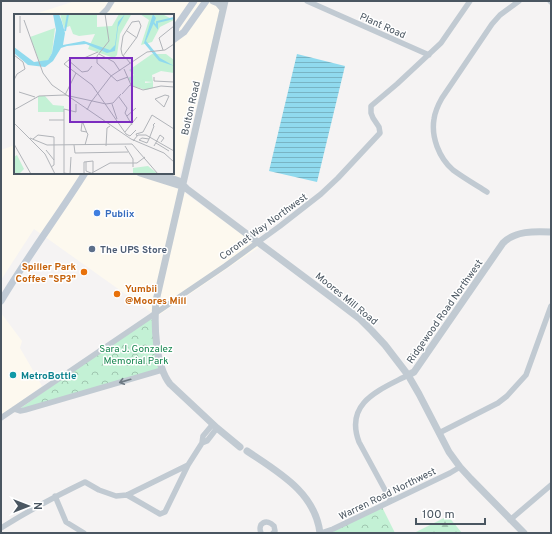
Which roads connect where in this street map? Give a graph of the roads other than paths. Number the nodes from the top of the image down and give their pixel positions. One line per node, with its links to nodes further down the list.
1 (112, 1): 9 (street)
2 (194, 1): 10 (main road)
3 (209, 1): 8 (street); 11 (main road)
4 (225, 1): 8 (street, Bolton Road)
5 (307, 1): 12 (street, Plant Road)
6 (470, 1): 12 (street, Coronet Way Northwest)
7 (519, 1): 17 (street)
8 (223, 9): 16 (street, Bolton Road)
9 (102, 14)
10 (174, 35)
11 (174, 38)
12 (428, 55): 19 (street, Coronet Way Northwest)
13 (84, 174): 20 (main road)
14 (143, 174): 16 (street, Moores Mill Road)
15 (160, 174): 16 (street, Moores Mill Road)
16 (182, 186): 19 (street, Moores Mill Road); 22 (street, Bolton Road)
17 (487, 192)
18 (551, 232): 24 (street, Ridgewood Road Northwest)
19 (258, 242): 22 (street, Coronet Way Northwest); 24 (street, Moores Mill Road)
20 (1, 301)
21 (551, 306): 28 (street)
22 (155, 313): 23 (street, Bolton Road); 25 (street, Coronet Way Northwest)
23 (162, 370): 25 (street, one-way to 25); 27 (street, Bolton Road)
24 (408, 375): 28 (street, Moores Mill Road); 34 (street, Ridgewood Road Northwest)
25 (14, 409): 26 (street, Coronet Way Northwest)
26 (1, 418)
27 (215, 426): 29 (street); 40 (street, Bolton Road)
28 (439, 433): 30 (street, Moores Mill Road)
29 (188, 464): 32 (street); 32 (street)
30 (460, 467): 34 (street, Warren Road Northwest); 35 (street, Moores Mill Road)
31 (551, 485): 35 (street)
32 (127, 495): 33 (street)
33 (55, 496): 36 (street); 37 (street)
34 (391, 501): 40 (street, Warren Road Northwest)
35 (510, 520): 41 (street, Moores Mill Road)
36 (1, 528)
37 (84, 533)
38 (262, 533): 39 (street)
39 (273, 533)
40 (320, 533)
41 (524, 533)

